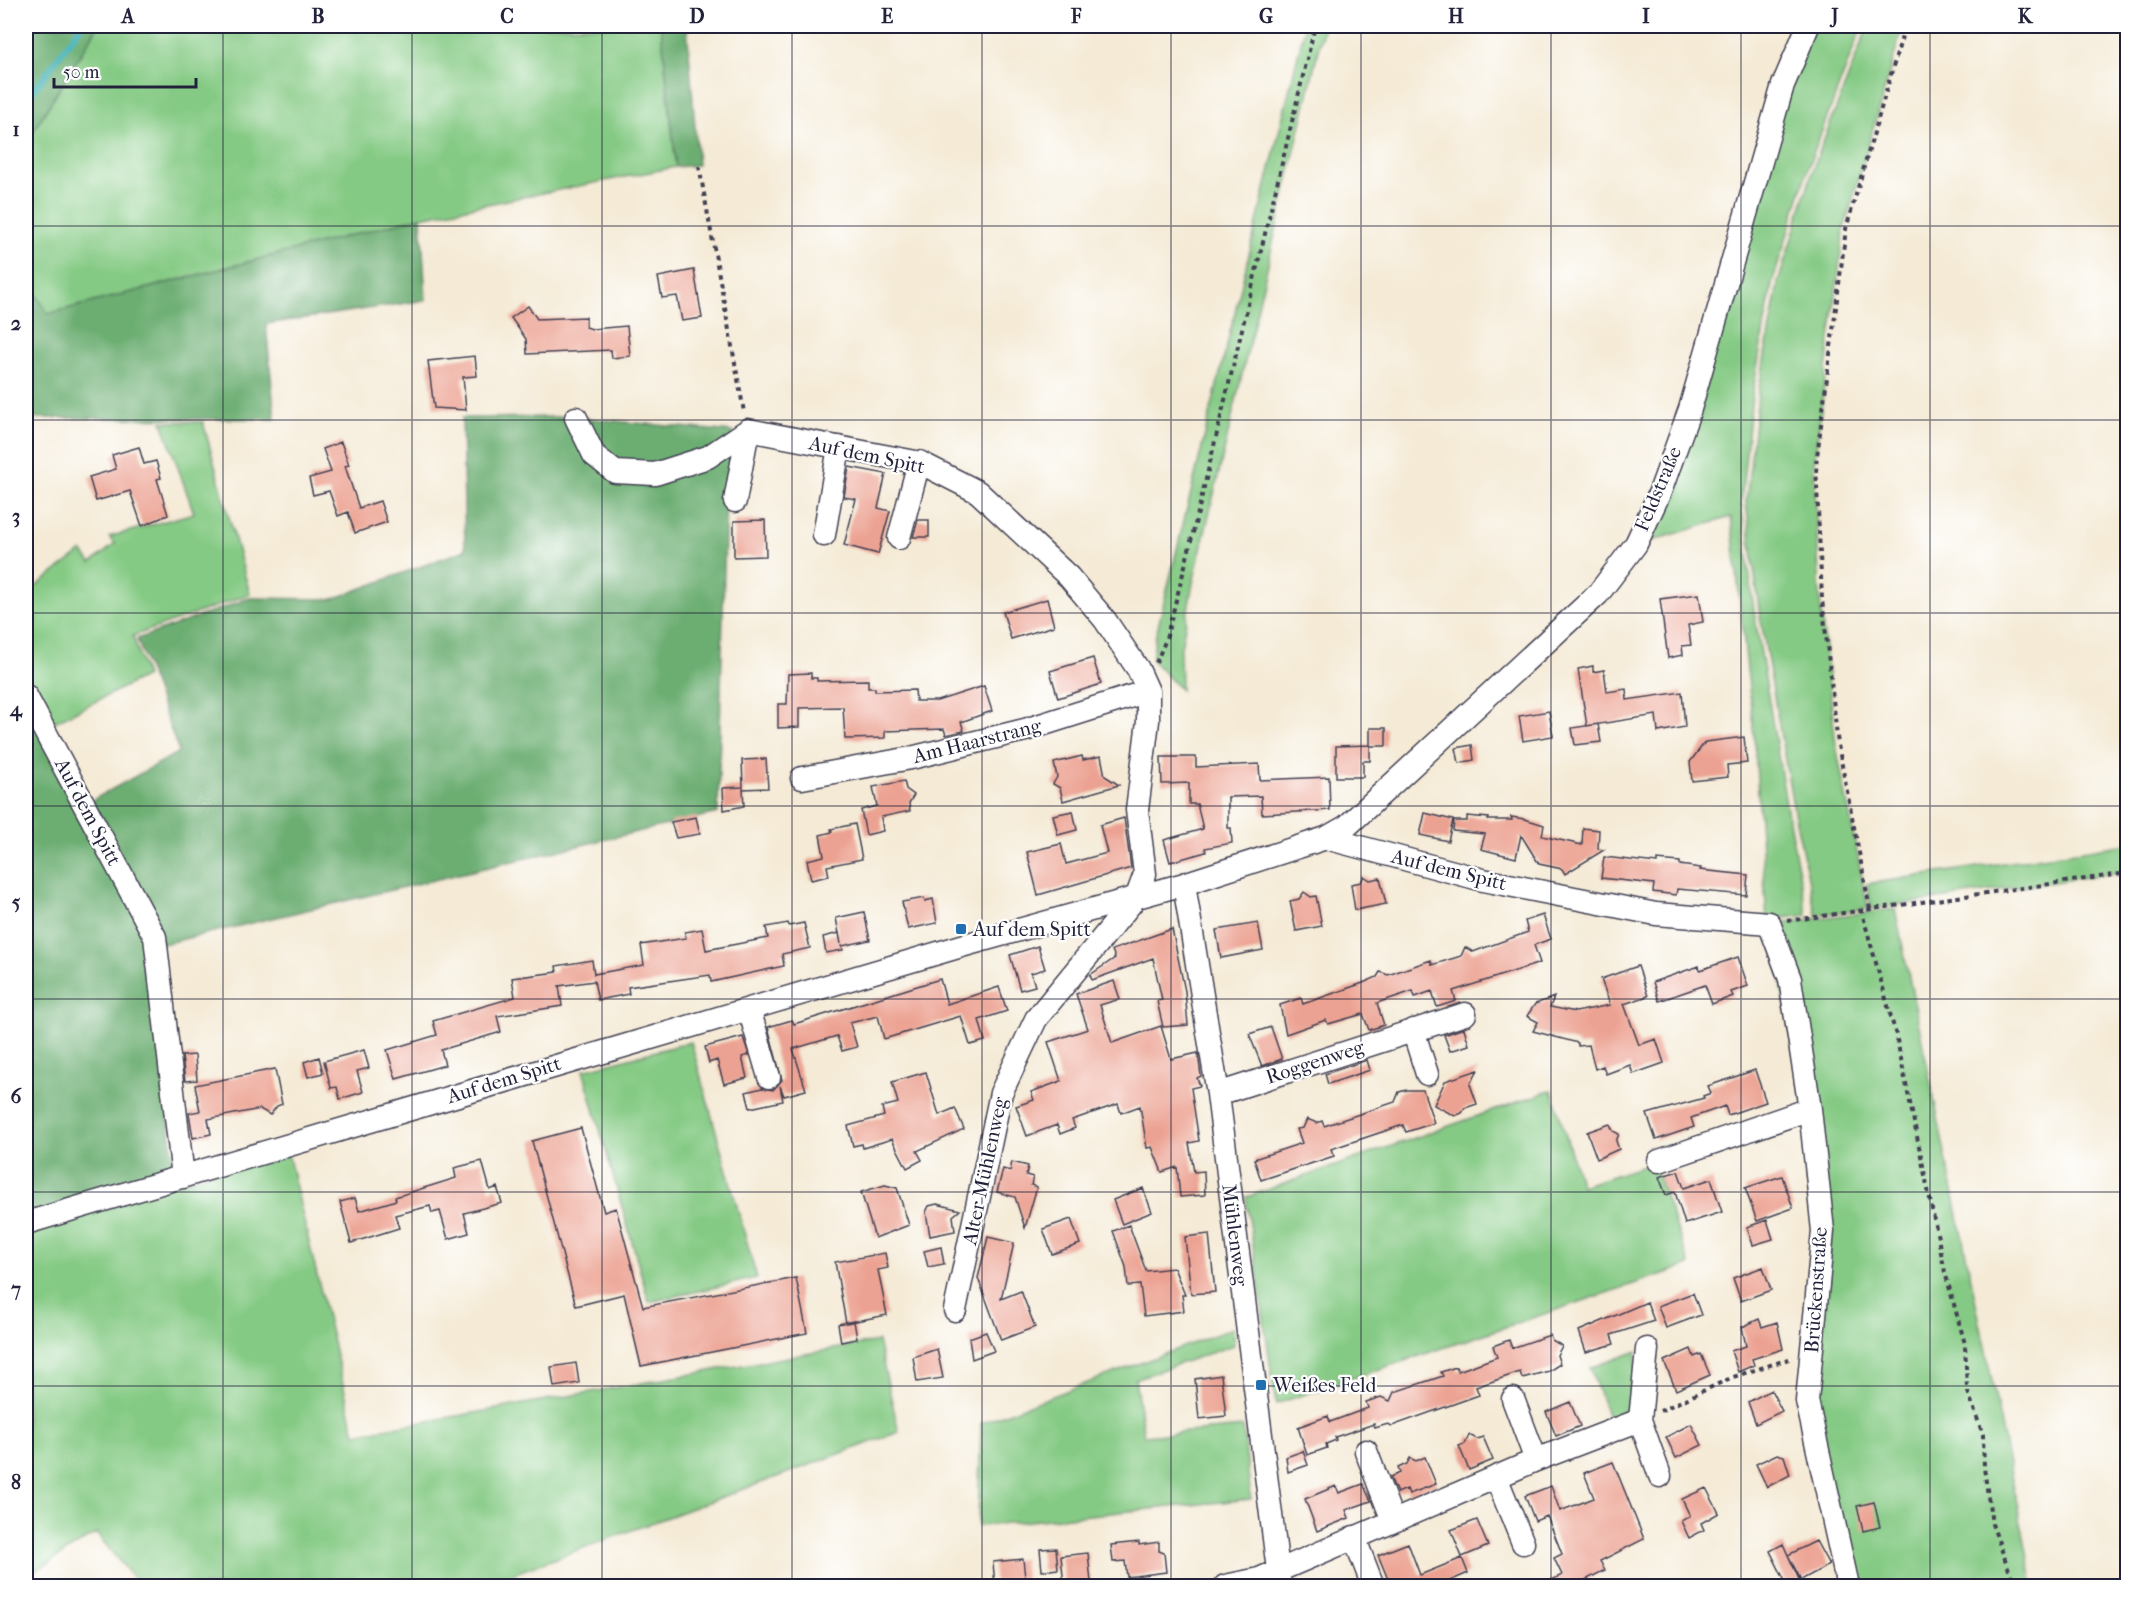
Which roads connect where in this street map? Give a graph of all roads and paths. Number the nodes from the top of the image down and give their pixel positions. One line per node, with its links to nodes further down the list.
1 (1315, 26): 12 (path)
2 (1808, 26): 15 (street, Feldstraße)
3 (1905, 26): 20 (path)
4 (699, 166): 6 (path)
5 (576, 418): 6 (street)
6 (748, 430): 7 (street, Auf dem Spitt); 9 (street)
7 (839, 447): 8 (street, Auf dem Spitt); 10 (street)
8 (919, 462): 11 (street); 12 (street, Auf dem Spitt)
9 (735, 501)
10 (824, 536)
11 (899, 538)
12 (1147, 688): 14 (street, Am Haarstrang); 18 (street)
13 (26, 696): 31 (street, Auf dem Spitt)
14 (802, 778)
15 (1326, 838): 17 (street, Auf dem Spitt); 22 (street, Auf dem Spitt)
16 (2127, 873): 20 (path)
17 (1184, 884): 18 (street, Auf dem Spitt); 28 (street, Mühlenweg)
18 (1137, 896): 23 (street, Auf dem Spitt); 33 (street, Alter Mühlenweg)
19 (1861, 909): 20 (path); 21 (path); 49 (path)
20 (1870, 909)
21 (1795, 921)
22 (1769, 923): 29 (street, Brückenstraße)
23 (749, 1009): 27 (street); 31 (street, Auf dem Spitt)
24 (1465, 1014): 25 (street, Roggenweg)
25 (1413, 1030): 26 (street); 28 (street, Roggenweg)
26 (1427, 1074)
27 (769, 1077)
28 (1218, 1094): 45 (street, Mühlenweg)
29 (1810, 1109): 30 (street); 35 (street, Brückenstraße)
30 (1659, 1161)
31 (183, 1177): 32 (street, Auf dem Spitt)
32 (26, 1223)
33 (955, 1310)
34 (1647, 1348): 37 (street)
35 (1812, 1351): 37 (path); 48 (street, Brückenstraße)
36 (1513, 1399): 39 (street)
37 (1640, 1420): 39 (street); 40 (street)
38 (1366, 1451): 42 (street)
39 (1536, 1460): 41 (street)
40 (1660, 1476)
41 (1496, 1478): 42 (street); 44 (street)
42 (1393, 1521): 43 (street)
43 (1354, 1537): 45 (street); 47 (street)
44 (1523, 1543)
45 (1279, 1578): 46 (street)
46 (1225, 1587)
47 (1373, 1587)
48 (1848, 1587)
49 (2015, 1587)

